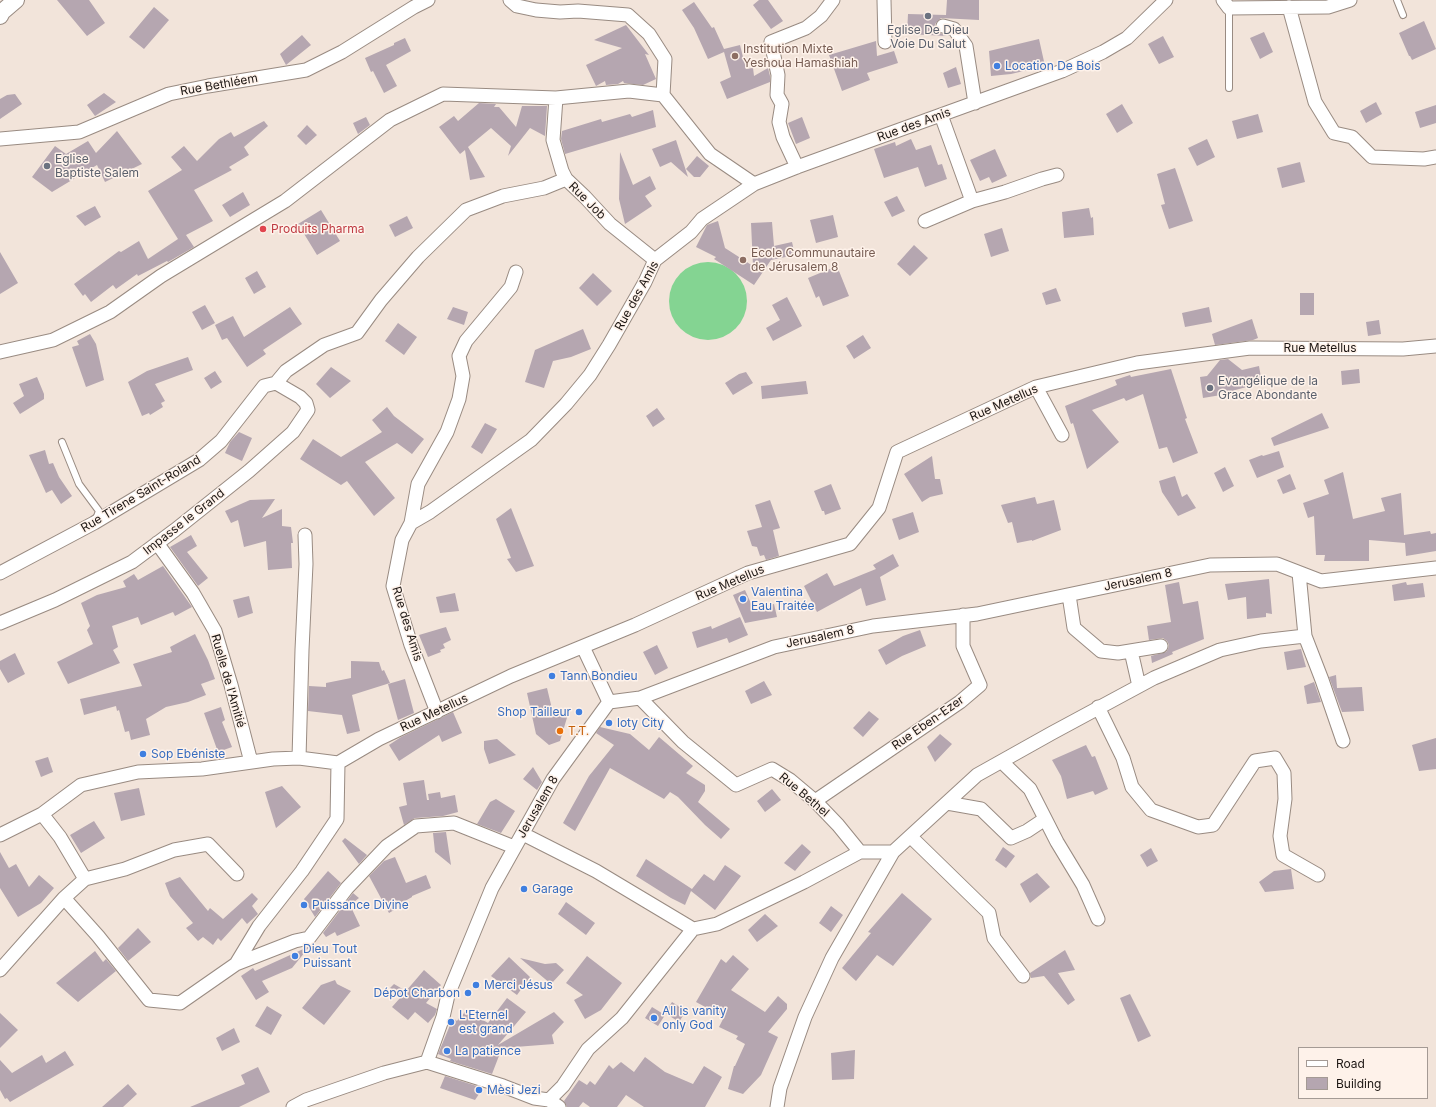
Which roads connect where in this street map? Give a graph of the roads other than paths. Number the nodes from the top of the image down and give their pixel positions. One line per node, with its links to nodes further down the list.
1 (16, 0): 12 (street)
2 (428, 0): 20 (street, Rue Bethléem)
3 (510, 0): 16 (street)
4 (833, 0): 22 (street)
5 (884, 0): 14 (street)
6 (1166, 0): 18 (street, Rue des Amis)
7 (1350, 0): 10 (street)
8 (1397, 0): 11 (lane)
9 (1226, 4): 10 (street); 15 (lane)
10 (1289, 6): 21 (street)
11 (1403, 15)
12 (0, 16)
13 (942, 26): 18 (street)
14 (885, 42)
15 (1229, 88)
16 (663, 95): 17 (street); 25 (street)
17 (556, 98): 24 (street, Rue Job); 31 (street)
18 (975, 103): 19 (street, Rue des Amis)
19 (941, 115): 22 (street, Rue des Amis); 26 (street)
20 (0, 139)
21 (1436, 157)
22 (797, 167): 25 (street, Rue des Amis)
23 (1056, 175): 26 (street)
24 (566, 179): 28 (street, Rue Job); 32 (street, Rue Tirene Saint-Roland)
25 (754, 184): 28 (street, Rue des Amis)
26 (972, 201): 27 (street)
27 (925, 221)
28 (656, 260): 37 (street, Rue des Amis)
29 (516, 272): 37 (street)
30 (1436, 346): 33 (street, Rue Metellus)
31 (0, 352)
32 (276, 383): 36 (street, Rue Tirene Saint-Roland); 39 (street, Impasse le Grand)
33 (1036, 387): 34 (street); 48 (street, Rue Metellus)
34 (1062, 435)
35 (62, 442): 36 (lane)
36 (94, 523): 42 (street, Rue Tirene Saint-Roland)
37 (411, 523): 54 (street, Rue des Amis)
38 (305, 535): 56 (street)
39 (157, 543): 45 (street, Impasse le Grand); 57 (street, Ruelle de l'Amitié)
40 (1436, 568): 41 (street, Jerusalem 8)
41 (1299, 573): 43 (street, Jerusalem 8); 46 (street)
42 (0, 574)
43 (1069, 595): 44 (street, Jerusalem 8); 49 (street)
44 (963, 616): 51 (street, Jerusalem 8); 60 (street, Rue Eben-Ezer)
45 (0, 623)
46 (1305, 636): 50 (street); 55 (street)
47 (1161, 646): 49 (street)
48 (583, 647): 52 (street); 54 (street, Rue Metellus)
49 (1131, 651): 50 (street)
50 (1139, 686): 53 (street)
51 (640, 698): 52 (street, Jerusalem 8); 60 (street, Rue Bethel)
52 (610, 702): 64 (street, Jerusalem 8)
53 (1098, 707): 58 (street); 71 (street)
54 (437, 712): 59 (street, Rue Metellus)
55 (1342, 741)
56 (299, 758): 57 (street); 59 (street)
57 (251, 762): 62 (street)
58 (1002, 762): 61 (street); 63 (street)
59 (338, 763): 76 (street)
60 (815, 801): 68 (street, Rue Bethel)
61 (947, 803): 63 (street); 66 (street)
62 (42, 814): 65 (street); 72 (street)
63 (1045, 819): 74 (street)
64 (523, 834): 67 (street, Jerusalem 8); 75 (street)
65 (0, 835)
66 (911, 837): 69 (street); 78 (street)
67 (514, 848): 76 (street); 79 (street, Jerusalem 8)
68 (860, 852): 69 (street); 75 (street)
69 (893, 852): 83 (street)
70 (237, 874): 72 (street)
71 (1318, 875)
72 (85, 878): 73 (street)
73 (64, 898): 76 (street); 77 (street)
74 (1098, 919)
75 (693, 929): 81 (street)
76 (236, 964)
77 (0, 970)
78 (1023, 976)
79 (427, 1062): 80 (street); 81 (street)
80 (308, 1103): 82 (street)
81 (554, 1103)
82 (292, 1107)
83 (777, 1107)

